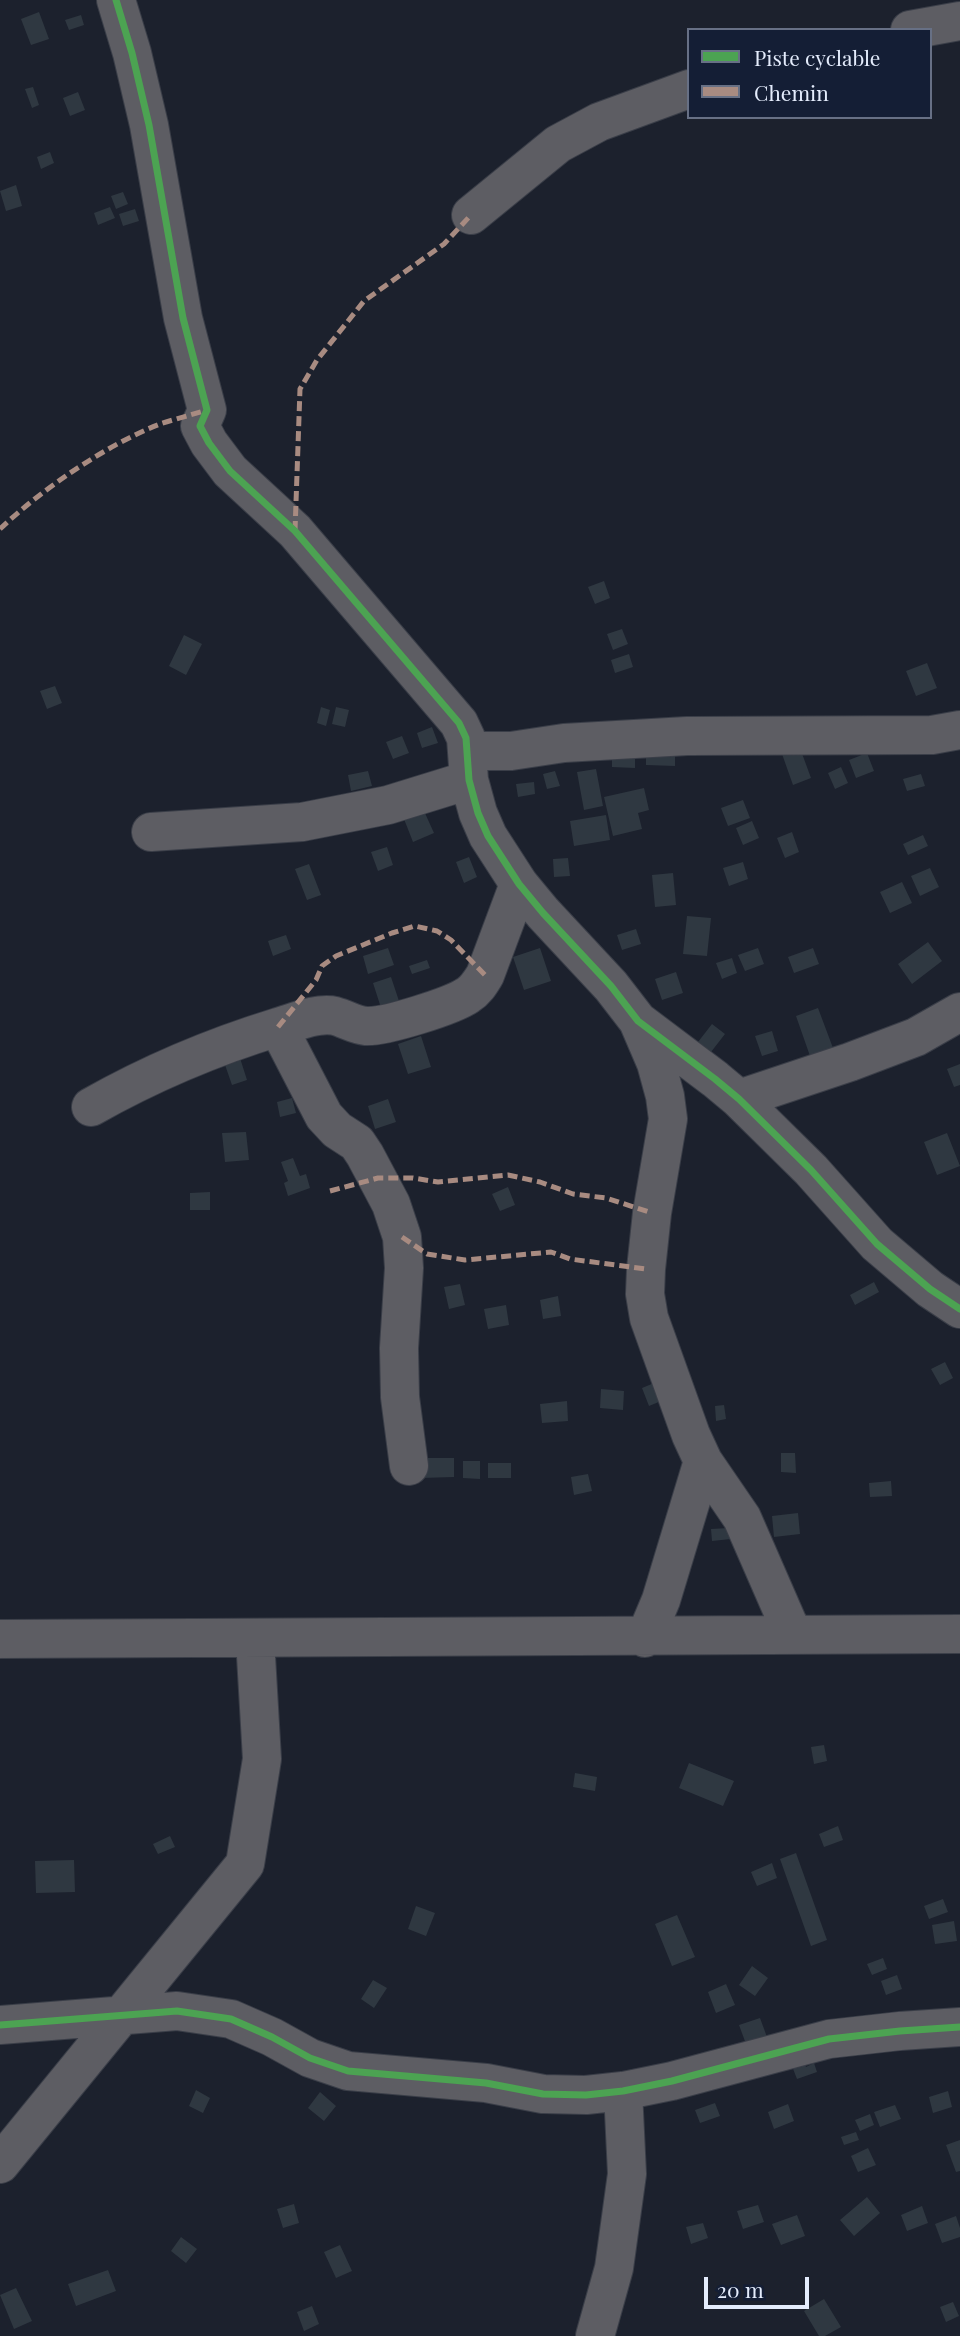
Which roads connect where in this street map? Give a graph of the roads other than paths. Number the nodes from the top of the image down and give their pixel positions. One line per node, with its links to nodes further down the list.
1 (116, 0): 7 (street)
2 (960, 21): 3 (street)
3 (921, 28)
4 (687, 90): 5 (street)
5 (471, 215)
6 (960, 730): 7 (street)
7 (469, 765): 8 (street); 9 (street)
8 (151, 832)
9 (519, 884): 11 (street); 12 (street)
10 (960, 1012): 13 (street)
11 (638, 1021): 13 (street); 16 (street)
12 (278, 1027): 14 (street); 17 (street)
13 (739, 1099): 15 (street)
14 (92, 1107)
15 (960, 1309)
16 (703, 1461): 19 (street); 20 (street)
17 (409, 1466)
18 (960, 1634): 19 (street)
19 (793, 1635): 20 (street)
20 (646, 1638): 22 (street)
21 (0, 1639): 22 (street)
22 (255, 1639): 23 (street)
23 (123, 2015): 24 (street); 26 (street); 27 (street)
24 (0, 2025)
25 (960, 2027): 26 (street)
26 (623, 2091): 28 (street)
27 (0, 2164)
28 (595, 2336)

